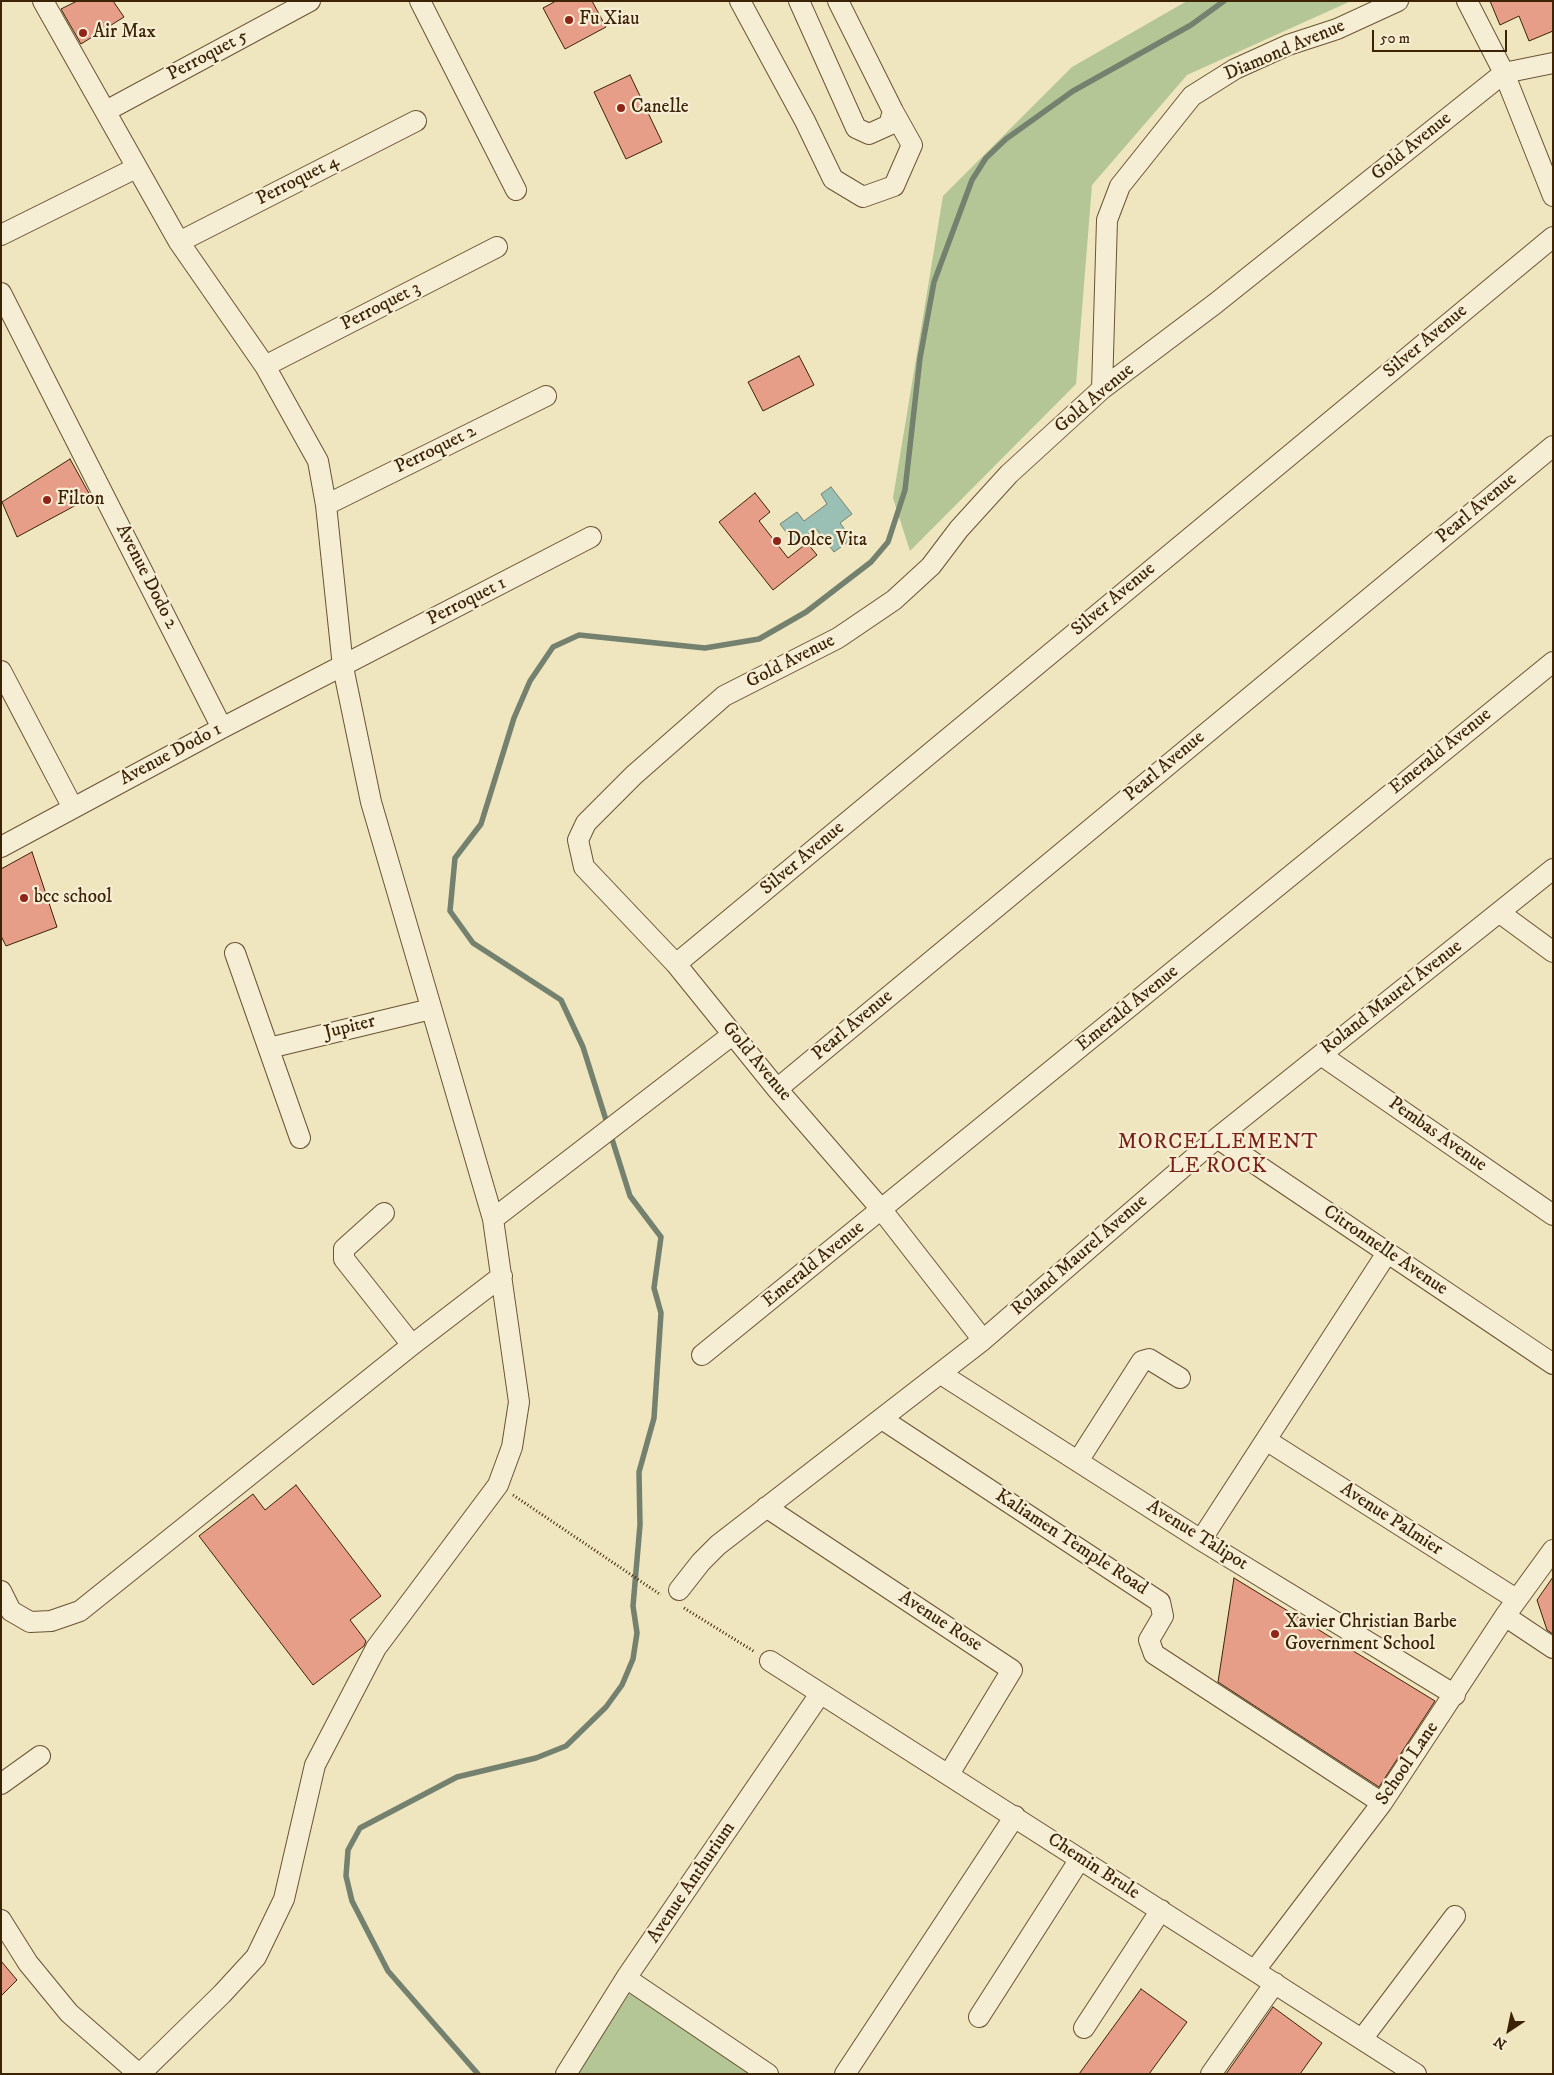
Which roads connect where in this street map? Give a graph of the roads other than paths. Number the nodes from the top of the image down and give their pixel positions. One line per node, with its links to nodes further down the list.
1 (43, 1): 11 (street)
2 (310, 1): 11 (street, Perroquet 5)
3 (420, 1): 15 (street)
4 (740, 1): 12 (street)
5 (800, 1): 12 (street)
6 (838, 1): 12 (street)
7 (1398, 1): 23 (street, Diamond Avenue)
8 (1466, 1): 10 (street)
9 (1553, 63): 10 (street)
10 (1504, 73): 16 (street); 23 (street, Gold Avenue)
11 (106, 111): 14 (street)
12 (893, 111)
13 (416, 121): 19 (street, Perroquet 4)
14 (136, 168): 17 (street); 19 (street)
15 (516, 190)
16 (1553, 196)
17 (1, 235)
18 (1553, 236): 38 (street, Silver Avenue)
19 (179, 242): 22 (street)
20 (497, 247): 22 (street, Perroquet 3)
21 (1, 293): 31 (street, Avenue Dodo 2)
22 (265, 366): 26 (street)
23 (1102, 389): 38 (street, Gold Avenue)
24 (546, 396): 26 (street, Perroquet 2)
25 (1553, 446): 43 (street, Pearl Avenue)
26 (326, 505): 29 (street)
27 (591, 538): 29 (street, Perroquet 1)
28 (1553, 662): 46 (street, Emerald Avenue)
29 (343, 666): 31 (street, Avenue Dodo 1); 39 (street)
30 (1, 671): 32 (street)
31 (222, 728): 32 (street, Avenue Dodo 1)
32 (73, 808): 33 (street, Avenue Dodo 1)
33 (1, 847)
34 (1553, 868): 35 (street, Roland Maurel Avenue)
35 (1500, 913): 36 (street); 42 (street, Roland Maurel Avenue)
36 (1553, 952)
37 (235, 954): 41 (street)
38 (676, 964): 40 (street, Gold Avenue)
39 (431, 1009): 41 (street, Jupiter); 49 (street)
40 (732, 1035): 43 (street, Gold Avenue); 49 (street)
41 (269, 1048): 44 (street)
42 (1321, 1055): 45 (street, Roland Maurel Avenue); 48 (street, Pembas Avenue)
43 (777, 1089): 46 (street, Gold Avenue)
44 (300, 1138)
45 (1217, 1138): 50 (street, Citronnelle Avenue); 52 (street, Roland Maurel Avenue)
46 (882, 1210): 52 (street, Gold Avenue); 54 (street, Emerald Avenue)
47 (384, 1213): 53 (street)
48 (1553, 1215)
49 (493, 1219): 51 (street)
50 (1387, 1253): 55 (street, Citronnelle Avenue); 59 (street)
51 (502, 1276): 53 (street); 88 (street)
52 (983, 1340): 56 (street, Roland Maurel Avenue)
53 (412, 1345): 64 (street)
54 (702, 1355)
55 (1553, 1364)
56 (941, 1374): 58 (street, Roland Maurel Avenue); 60 (street, Avenue Talipot)
57 (1180, 1378): 60 (street)
58 (882, 1419): 61 (street, Roland Maurel Avenue); 75 (street, Kaliamen Temple Road)
59 (1266, 1440): 62 (street); 66 (street, Avenue Palmier)
60 (1078, 1461): 62 (street, Avenue Talipot)
61 (766, 1506): 65 (street, Roland Maurel Avenue); 73 (street, Avenue Rose)
62 (1201, 1540): 71 (street, Avenue Talipot)
63 (1553, 1550): 66 (street, School Lane)
64 (1, 1591)
65 (674, 1597)
66 (1516, 1599): 67 (street, School Lane)
67 (1504, 1616): 68 (street); 71 (street, School Lane)
68 (1553, 1648)
69 (770, 1661): 70 (street, Chemin Brule)
70 (820, 1694): 73 (street, Chemin Brule); 82 (street, Avenue Anthurium)
71 (1455, 1695): 75 (street, School Lane)
72 (40, 1756): 74 (street)
73 (949, 1774): 76 (street, Chemin Brule)
74 (1, 1784)
75 (1382, 1803): 81 (street, School Lane)
76 (1015, 1816): 77 (street, Chemin Brule); 91 (street)
77 (1080, 1859): 78 (street, Chemin Brule); 84 (street)
78 (1161, 1910): 81 (street, Chemin Brule); 85 (street)
79 (1455, 1916): 86 (street)
80 (1, 1920): 88 (street)
81 (1255, 1970): 83 (street, Chemin Brule)
82 (626, 1978): 89 (street, Avenue Anthurium); 90 (street)
83 (1275, 1983): 86 (street, Chemin Brule); 92 (street)
84 (979, 2017)
85 (1084, 2028)
86 (1362, 2039): 87 (street, Chemin Brule)
87 (1390, 2067): 93 (street, Chemin Brule)
88 (139, 2074)
89 (566, 2074)
90 (768, 2074)
91 (845, 2074)
92 (1211, 2074)
93 (1416, 2074)

